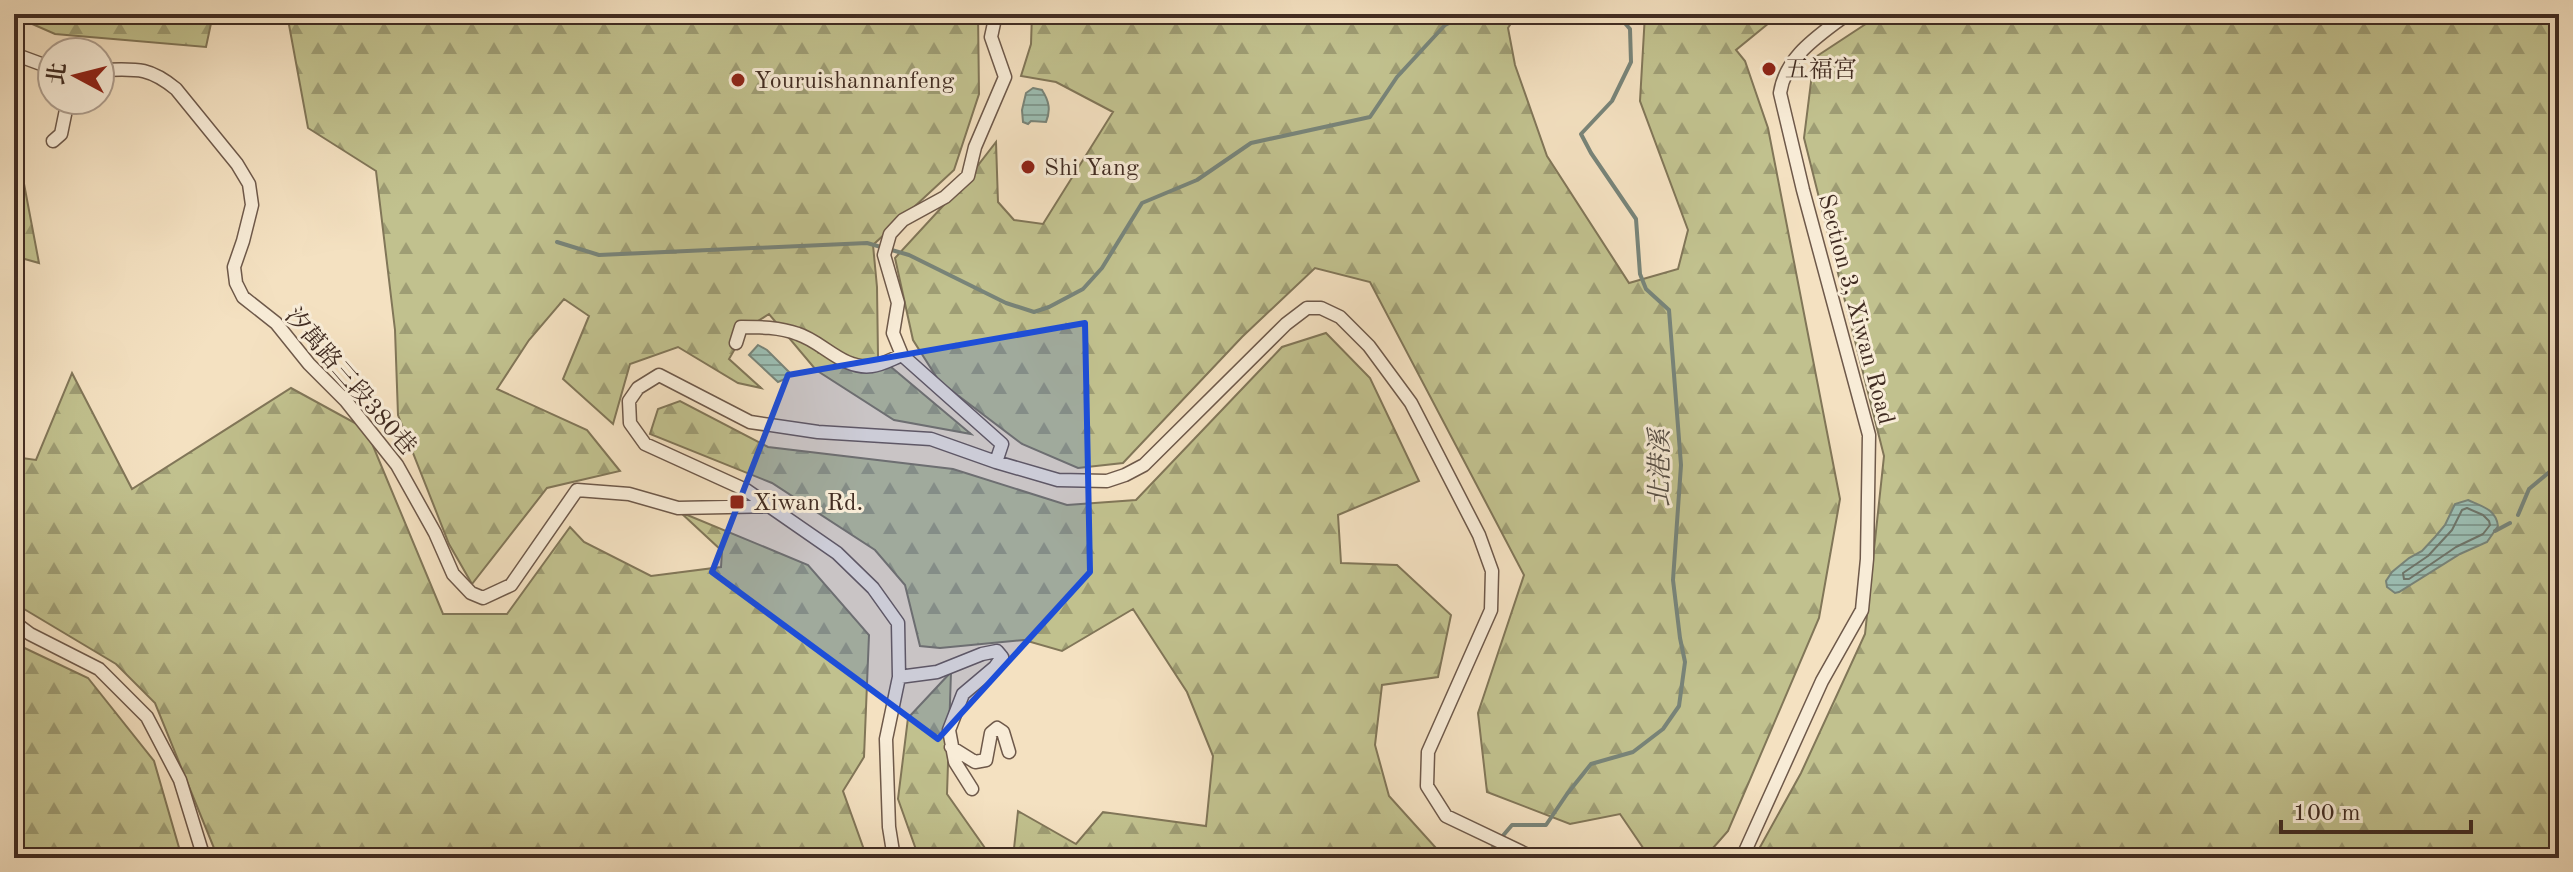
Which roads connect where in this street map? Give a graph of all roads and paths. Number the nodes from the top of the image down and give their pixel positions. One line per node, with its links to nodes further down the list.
1 (996, 14): 9 (street)
2 (1847, 14): 20 (street, Section 3, Xiwan Road)
3 (14, 54): 4 (street)
4 (36, 62)
5 (116, 70): 11 (street, 汐萬路三段380巷)
6 (65, 116): 7 (street)
7 (53, 141)
8 (736, 343): 9 (street)
9 (902, 355): 10 (street)
10 (996, 462): 11 (street); 19 (street)
11 (771, 506): 13 (street)
12 (14, 622): 17 (street)
13 (899, 677): 14 (street); 18 (street)
14 (951, 747): 15 (street); 16 (street)
15 (1009, 752)
16 (972, 789)
17 (204, 858)
18 (894, 858)
19 (1534, 858)
20 (1742, 858)

